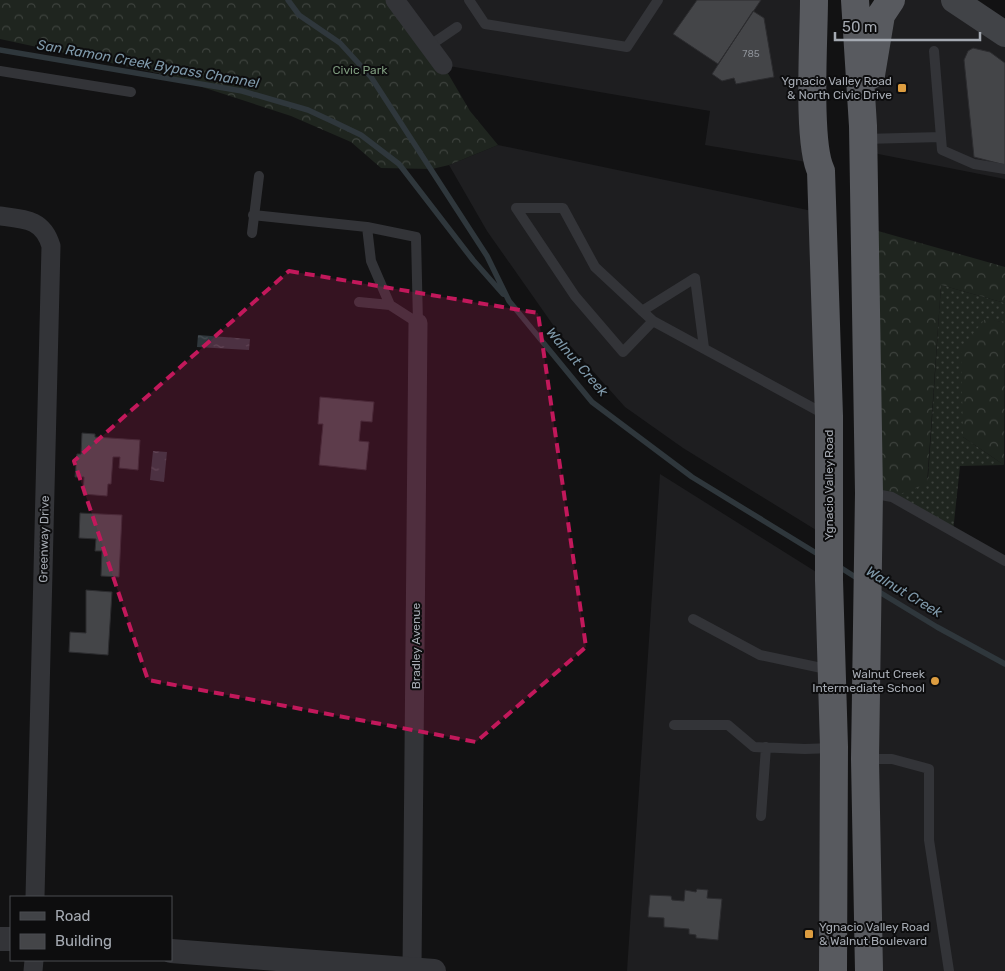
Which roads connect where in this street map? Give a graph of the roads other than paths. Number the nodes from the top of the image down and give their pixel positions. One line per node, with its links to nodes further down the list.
1 (396, 0): 10 (street)
2 (469, 0): 3 (lane)
3 (658, 0)
4 (814, 0): 29 (highway, Ygnacio Valley Road)
5 (856, 0): 15 (highway)
6 (891, 0): 15 (highway)
7 (954, 0): 9 (main road)
8 (458, 27): 10 (lane)
9 (1005, 34)
10 (429, 46): 12 (street)
11 (934, 51): 16 (lane)
12 (443, 64)
13 (0, 71): 14 (lane)
14 (131, 92)
15 (863, 132): 16 (lane); 30 (highway)
16 (941, 136): 17 (lane)
17 (1005, 169)
18 (259, 176): 19 (lane)
19 (253, 215): 21 (lane); 22 (lane)
20 (0, 216): 39 (street, Greenway Drive)
21 (367, 227): 24 (lane); 27 (lane)
22 (252, 233)
23 (359, 302): 24 (lane)
24 (390, 305): 27 (lane)
25 (642, 311): 26 (lane); 26 (lane); 28 (lane)
26 (653, 322): 28 (lane)
27 (418, 323): 42 (street, Bradley Avenue)
28 (704, 348): 29 (lane)
29 (829, 416): 33 (highway, Ygnacio Valley Road)
30 (869, 493): 31 (lane); 37 (highway)
31 (1005, 561)
32 (693, 619): 33 (lane)
33 (832, 670): 36 (highway, Ygnacio Valley Road)
34 (674, 725): 35 (lane)
35 (766, 747): 36 (lane); 38 (lane)
36 (834, 748): 43 (highway, Ygnacio Valley Road)
37 (865, 759): 44 (highway); 45 (lane)
38 (761, 816)
39 (35, 896)
40 (172, 951): 41 (street)
41 (258, 964): 42 (street)
42 (423, 970)
43 (834, 971)
44 (869, 971)
45 (948, 971)

